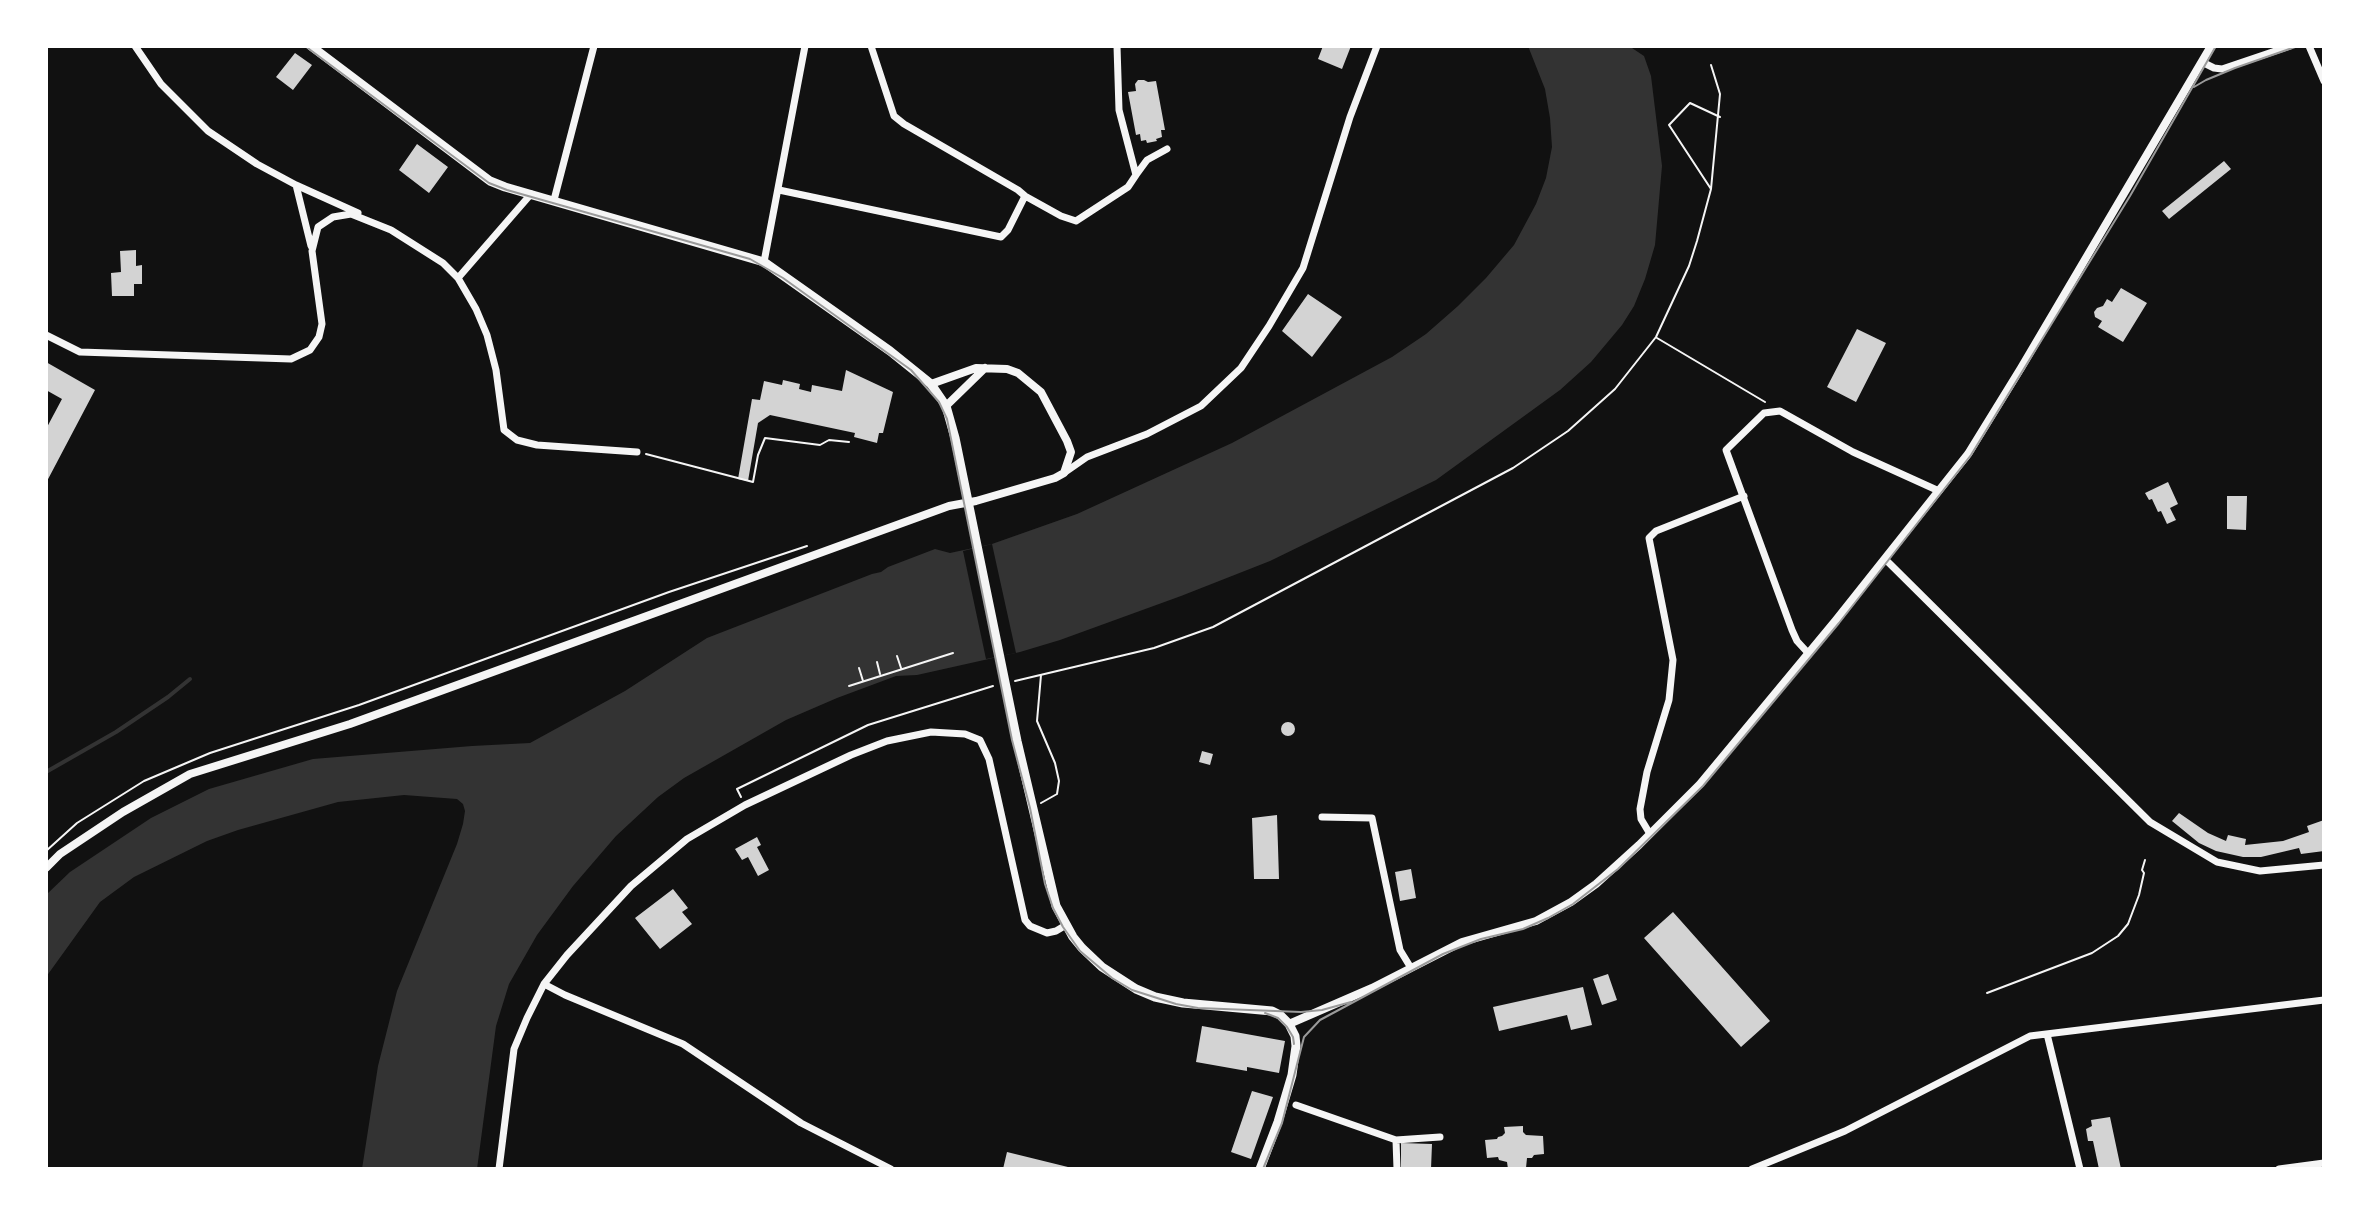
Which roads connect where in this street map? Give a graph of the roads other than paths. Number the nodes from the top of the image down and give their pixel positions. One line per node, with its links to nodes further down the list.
1 (135, 46): 15 (street)
2 (311, 46): 17 (main road)
3 (594, 46): 19 (street)
4 (805, 46): 16 (street)
5 (871, 46): 18 (street)
6 (1117, 46): 14 (street)
7 (1377, 46): 29 (street)
8 (2211, 46): 11 (street)
9 (2290, 46): 11 (street)
10 (2309, 46): 12 (street)
11 (2202, 62): 30 (street)
12 (2324, 81)
13 (1167, 149): 14 (street)
14 (1136, 175): 18 (street)
15 (296, 185): 20 (street); 21 (street)
16 (779, 190): 18 (street); 22 (street)
17 (531, 194): 19 (main road); 23 (street)
18 (1025, 196)
19 (554, 200): 22 (main road)
20 (381, 225): 21 (street); 23 (street)
21 (312, 251): 24 (street)
22 (764, 262): 26 (main road)
23 (458, 278): 28 (street)
24 (46, 335)
25 (985, 368): 26 (street); 27 (street); 29 (street)
26 (931, 384): 27 (main road)
27 (946, 406): 38 (main road)
28 (637, 452)
29 (1064, 473): 37 (street)
30 (1939, 491): 31 (street); 32 (street)
31 (1744, 496): 33 (street); 35 (street)
32 (1885, 559): 33 (street); 36 (street)
33 (1808, 653): 35 (street)
34 (1322, 817): 39 (street)
35 (1650, 834): 39 (street)
36 (2324, 865)
37 (46, 868)
38 (1066, 925): 40 (street); 42 (main road)
39 (1411, 968): 42 (street)
40 (544, 984): 48 (street); 49 (street)
41 (2324, 1000): 43 (street)
42 (1289, 1024): 50 (main road)
43 (2047, 1034): 52 (street); 53 (street)
44 (1296, 1105): 46 (street)
45 (1440, 1137): 46 (street)
46 (1396, 1140): 51 (street)
47 (2324, 1163): 54 (street)
48 (499, 1169)
49 (891, 1169)
50 (1260, 1169)
51 (1397, 1169)
52 (1752, 1169)
53 (2080, 1169)
54 (2279, 1169)

